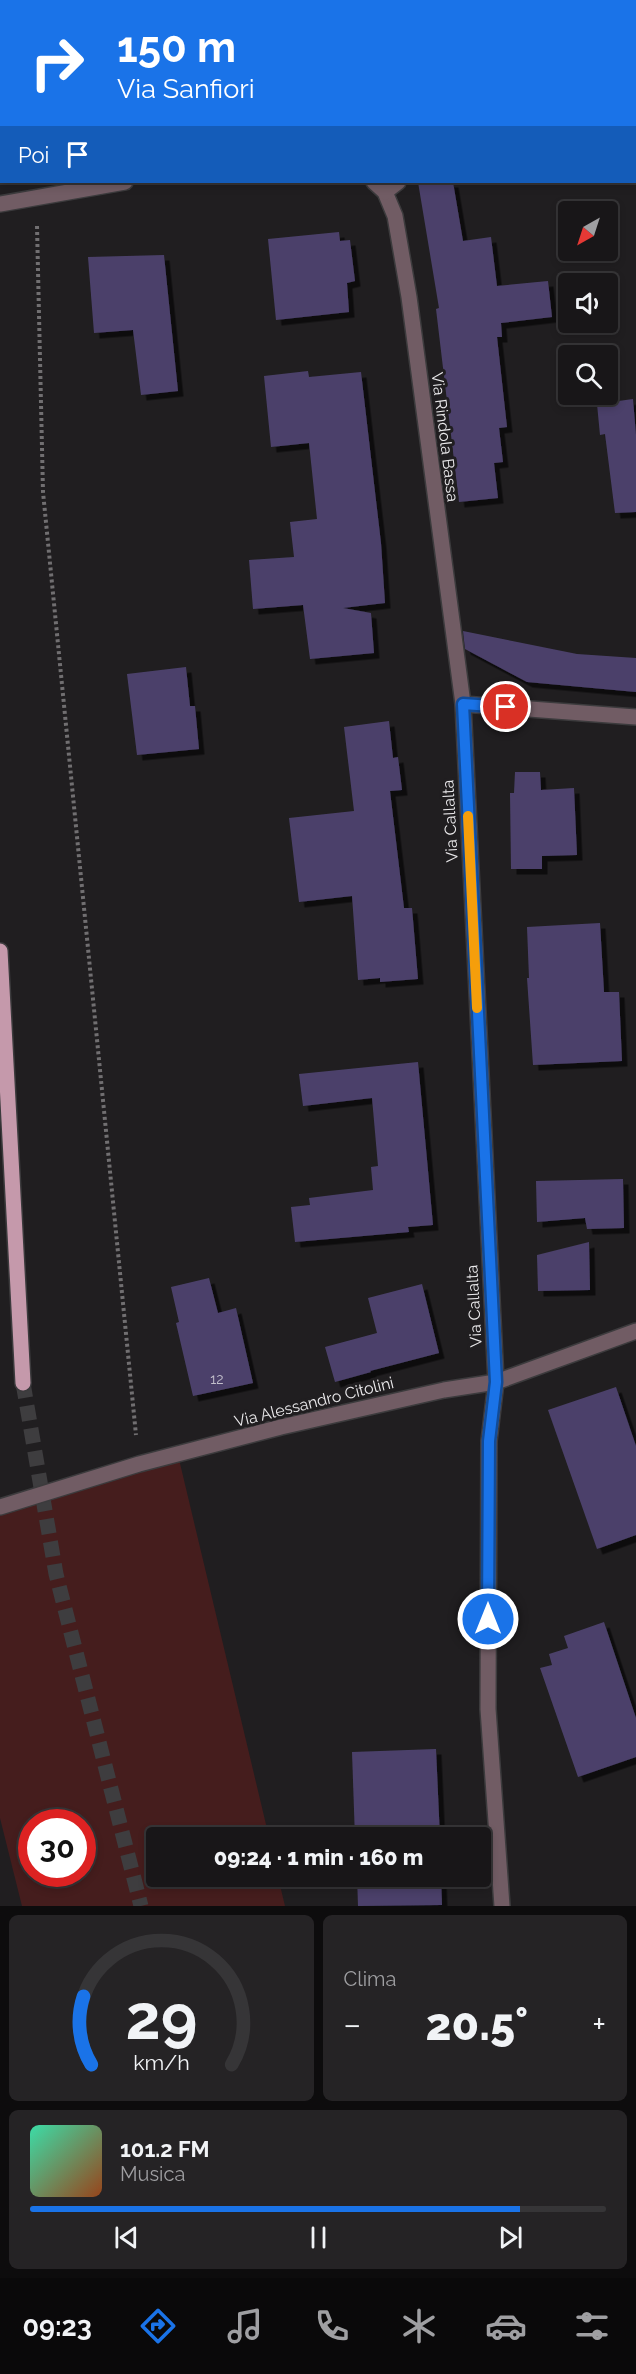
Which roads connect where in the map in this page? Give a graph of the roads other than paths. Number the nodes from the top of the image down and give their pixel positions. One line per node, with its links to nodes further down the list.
1 (120, 183): 3 (street)
2 (380, 187): 4 (street, Via Rindola Bassa)
3 (5, 203)
4 (463, 704): 5 (street); 8 (street, Via Callalta)
5 (636, 717)
6 (0, 951): 9 (main road)
7 (636, 1331): 8 (street, Via Alessandro Citolini)
8 (496, 1382): 10 (street, Via Alessandro Citolini); 11 (street, Via Callalta)
9 (23, 1383)
10 (0, 1507)
11 (502, 1906)

